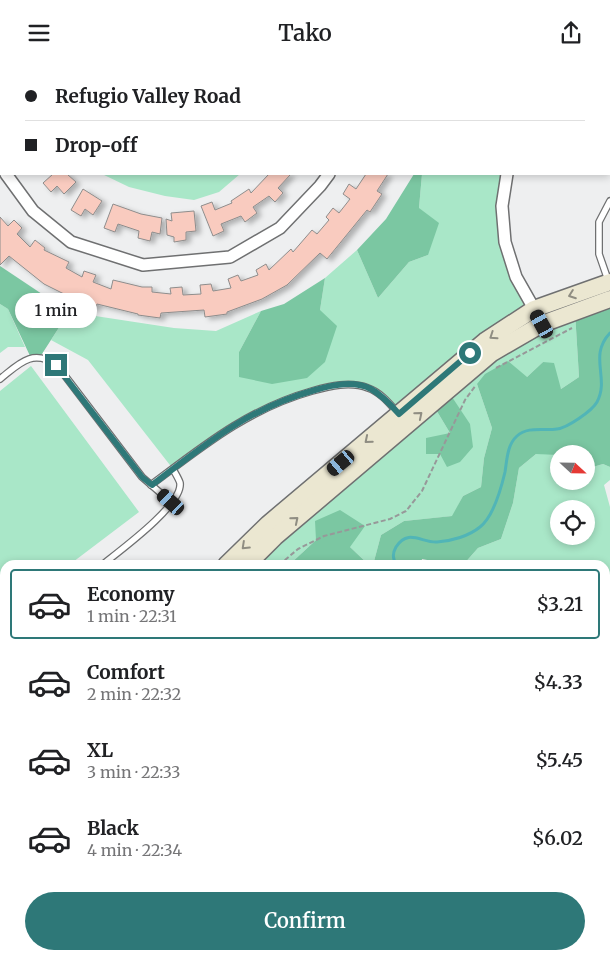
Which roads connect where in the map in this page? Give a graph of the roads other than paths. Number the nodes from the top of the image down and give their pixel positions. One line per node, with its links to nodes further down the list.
1 (7, 175): 2 (street)
2 (328, 175)
3 (507, 175): 7 (street)
4 (610, 201): 5 (lane)
5 (609, 282): 7 (street, one-way to 7)
6 (610, 299): 8 (street)
7 (534, 309): 8 (street); 10 (street, one-way to 10)
8 (542, 324): 16 (street, one-way to 8)
9 (0, 379): 12 (lane)
10 (399, 414): 11 (lane); 15 (street, one-way to 15)
11 (173, 469): 12 (lane); 13 (lane)
12 (152, 485): 13 (lane)
13 (171, 502): 14 (lane)
14 (109, 560)
15 (231, 560)
16 (252, 560)

